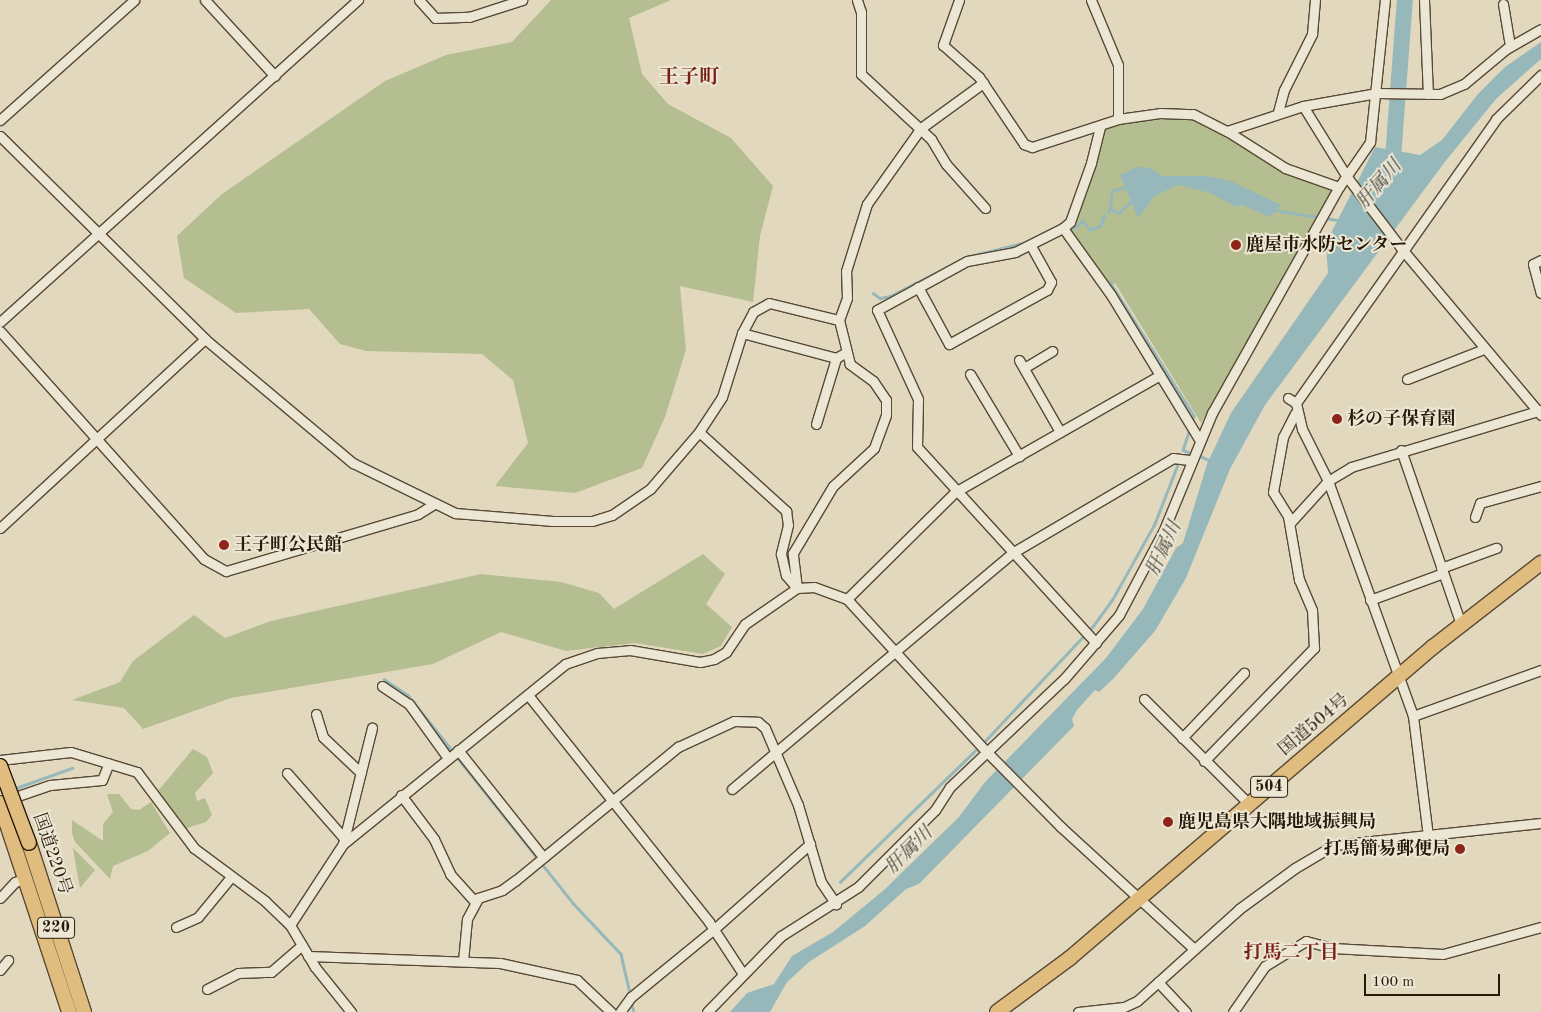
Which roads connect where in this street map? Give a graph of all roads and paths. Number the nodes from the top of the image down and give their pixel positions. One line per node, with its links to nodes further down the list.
1 (134, 0): 23 (street)
2 (205, 0): 16 (street)
3 (358, 0): 16 (street)
4 (419, 0): 5 (street)
5 (522, 0)
6 (857, 0): 25 (street)
7 (960, 0): 17 (street)
8 (1091, 0): 22 (street)
9 (1315, 0): 21 (street)
10 (1385, 0): 18 (street)
11 (1424, 0): 19 (street)
12 (1503, 4): 14 (street)
13 (1541, 29): 14 (street)
14 (1510, 46): 19 (street)
15 (1541, 75): 34 (street)
16 (275, 76): 32 (street)
17 (983, 83): 24 (street); 25 (street)
18 (1377, 92): 19 (street); 20 (street); 28 (street)
19 (1425, 94)
20 (1303, 106): 21 (street); 28 (street)
21 (1278, 112): 26 (street)
22 (1118, 118): 24 (street); 26 (street)
23 (0, 120)
24 (1100, 126): 31 (street)
25 (921, 128): 30 (street); 38 (street)
26 (1227, 131): 29 (street)
27 (0, 136): 32 (street)
28 (1349, 179): 29 (street); 34 (street)
29 (1339, 187): 55 (street)
30 (985, 208)
31 (1063, 228): 33 (street); 48 (street)
32 (99, 234): 39 (street); 42 (street)
33 (1031, 246): 36 (street); 36 (street)
34 (1401, 248): 43 (street); 50 (street)
35 (1541, 260): 37 (street)
36 (918, 287): 62 (street)
37 (1541, 293)
38 (839, 320): 41 (street); 45 (street)
39 (0, 322)
40 (0, 331): 56 (street)
41 (742, 333): 46 (street); 53 (street)
42 (205, 339): 56 (street); 63 (street)
43 (1484, 349): 49 (street); 51 (street)
44 (1052, 351): 54 (street)
45 (845, 353): 46 (street); 71 (street)
46 (836, 358): 52 (street)
47 (970, 374): 58 (street)
48 (1160, 375): 54 (street); 55 (street)
49 (1407, 378)
50 (1293, 404): 60 (street); 65 (street)
51 (1540, 412): 57 (street)
52 (816, 424)
53 (699, 432): 63 (street); 71 (street)
54 (1060, 432): 58 (street)
55 (1199, 439): 59 (street)
56 (99, 440): 63 (street); 66 (street)
57 (1401, 450): 60 (street); 70 (street)
58 (1019, 456): 62 (street)
59 (1190, 460): 68 (street); 75 (street)
60 (1328, 481): 65 (street); 73 (street)
61 (1541, 486): 64 (street)
62 (955, 492): 68 (street); 72 (street)
63 (434, 504)
64 (1475, 516)
65 (1290, 522): 92 (street)
66 (0, 528)
67 (1496, 548): 70 (street)
68 (1012, 553): 75 (street); 76 (street)
69 (1541, 563): 74 (highway, 国道504号 / 504)
70 (1442, 570): 73 (street); 74 (street)
71 (798, 588): 72 (street); 81 (street)
72 (847, 599): 76 (street)
73 (1370, 600): 79 (street)
74 (1461, 624): 79 (highway, 国道504号 / 504)
75 (1096, 643): 89 (street)
76 (894, 651): 88 (street); 89 (street)
77 (1541, 670): 84 (street)
78 (1244, 673): 86 (street)
79 (1397, 679): 84 (street); 101 (highway, 国道504号 / 504)
80 (382, 686): 90 (street)
81 (528, 696): 87 (street); 100 (street)
82 (1144, 699): 86 (street)
83 (316, 714): 96 (street)
84 (1413, 716): 103 (street)
85 (372, 728): 96 (street)
86 (1182, 738): 92 (street)
87 (458, 750): 90 (street); 107 (street)
88 (774, 753): 97 (street); 100 (street); 105 (street)
89 (989, 754): 111 (street); 113 (street)
90 (448, 758): 98 (street)
91 (0, 760): 93 (street)
92 (1204, 761): 101 (street)
93 (109, 763): 99 (street); 108 (street)
94 (0, 766): 106 (highway, 国道220号 / 220, bridge)
95 (287, 773): 104 (street)
96 (361, 773): 104 (street)
97 (732, 789)
98 (401, 795): 104 (street); 112 (street)
99 (0, 802): 106 (highway, 国道220号 / 220)
100 (612, 802): 107 (street); 117 (street)
101 (1249, 804): 111 (highway, 国道504号 / 504)
102 (1541, 823): 103 (street)
103 (1428, 836): 119 (street)
104 (343, 841): 114 (street)
105 (810, 844): 113 (street); 117 (street)
106 (23, 846): 109 (highway, 国道220号 / 220); 129 (highway, 国道220号 / 220)
107 (543, 857): 112 (street)
108 (231, 876): 114 (street); 115 (street)
109 (26, 878): 110 (street); 128 (highway, 国道220号 / 220)
110 (0, 898)
111 (1138, 898): 119 (street); 134 (highway, 国道504号 / 504)
112 (475, 902): 122 (street)
113 (836, 904): 124 (street)
114 (290, 925): 118 (street)
115 (176, 927)
116 (1541, 927): 137 (street)
117 (713, 930): 124 (street); 132 (street)
118 (302, 945): 120 (street); 126 (street)
119 (1194, 949): 125 (street)
120 (308, 956): 122 (street); 130 (street)
121 (8, 960): 123 (street)
122 (463, 961): 131 (street)
123 (0, 970)
124 (743, 974): 133 (street)
125 (1158, 982): 127 (street); 136 (street)
126 (208, 988)
127 (1095, 1011): 135 (street)
128 (69, 1012)
129 (84, 1012)
130 (351, 1012)
131 (611, 1012)
132 (620, 1012)
133 (707, 1012)
134 (997, 1012)
135 (1078, 1012)
136 (1186, 1012)
137 (1233, 1012)

